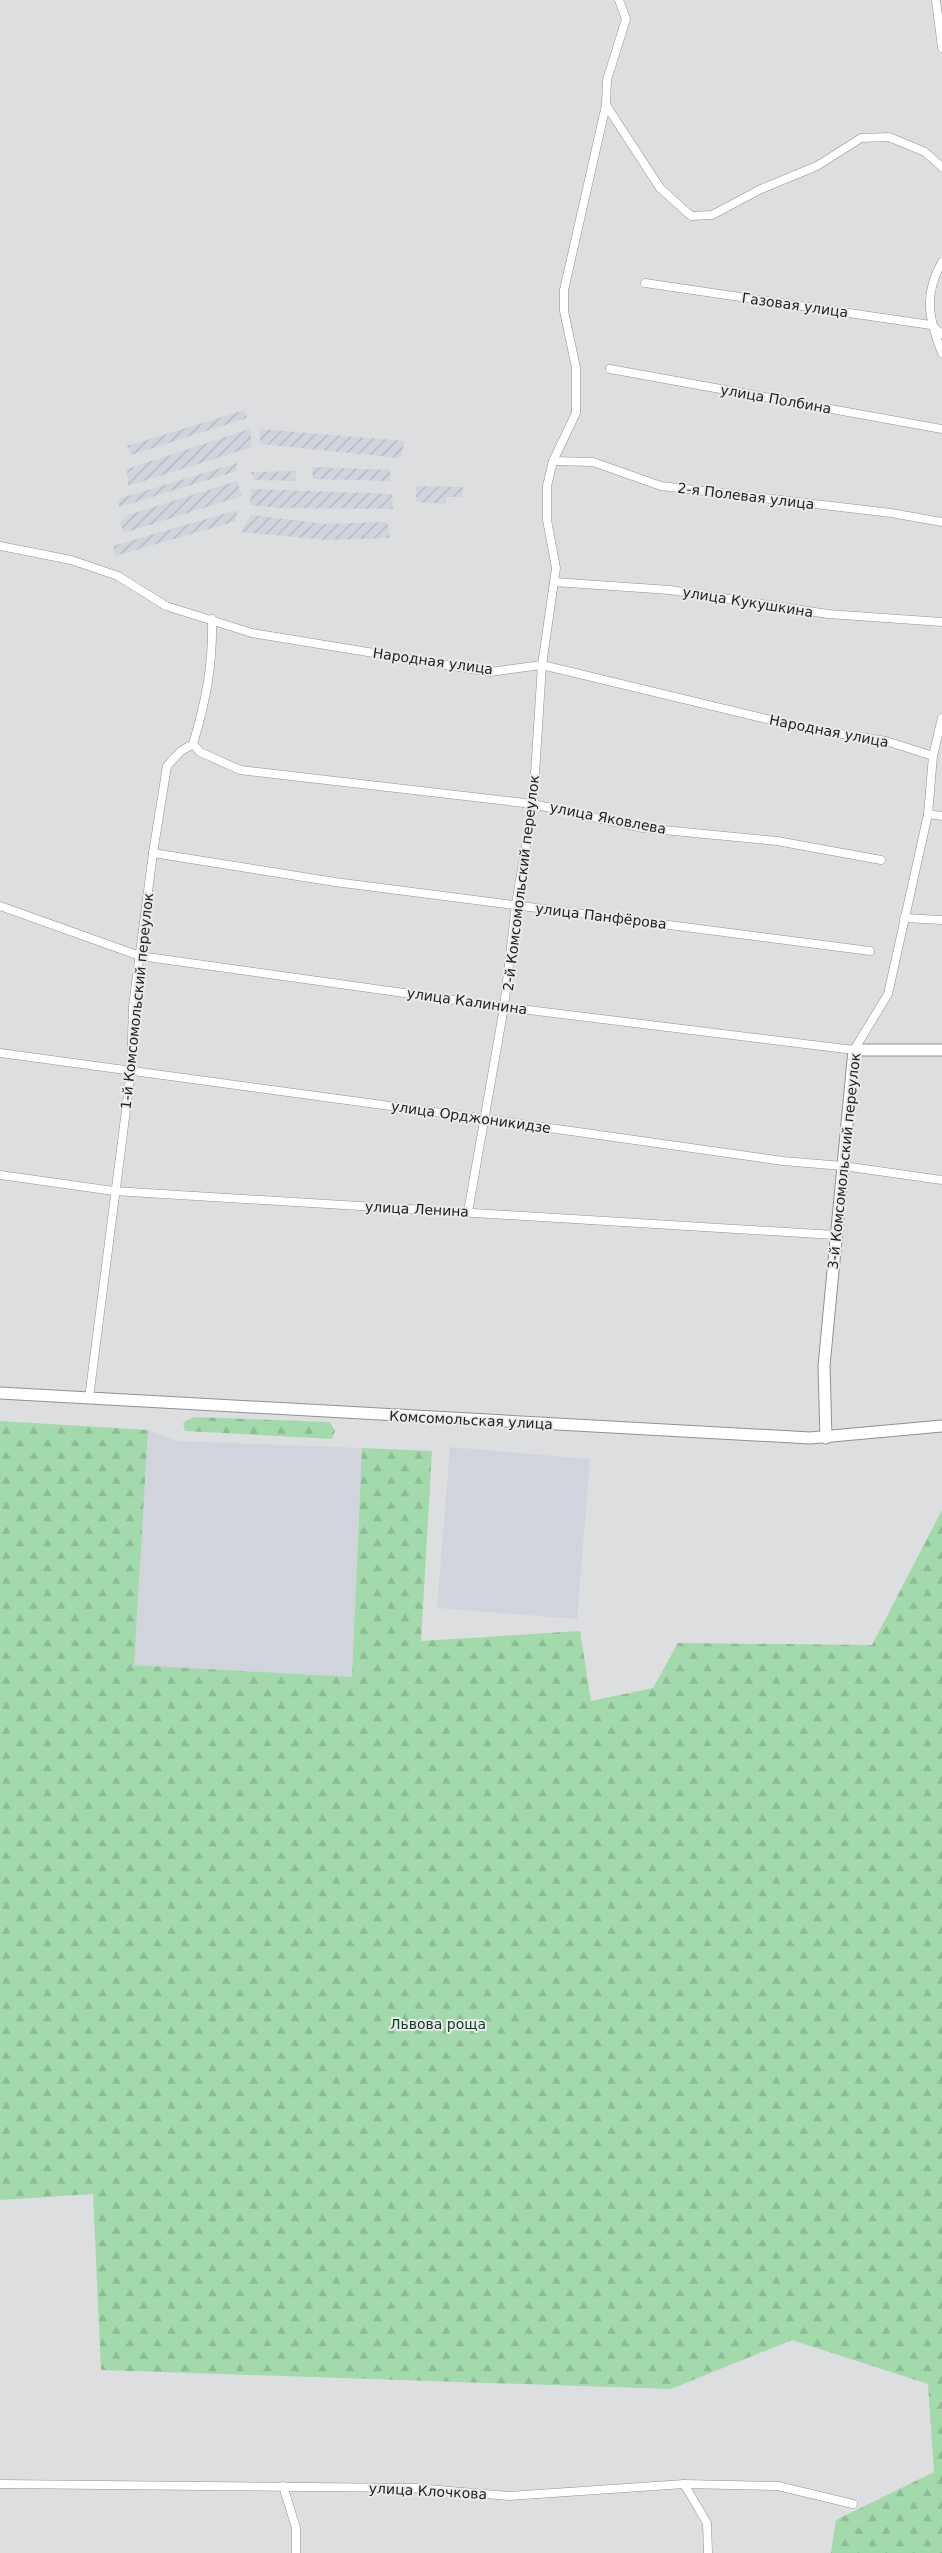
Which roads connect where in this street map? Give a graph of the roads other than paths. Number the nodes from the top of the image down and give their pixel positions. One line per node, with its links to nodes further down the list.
1 (619, 0): 4 (street, 2-й Комсомольский переулок)
2 (936, 0): 3 (street)
3 (942, 48)
4 (606, 105): 5 (street); 13 (street, 2-й Комсомольский переулок)
5 (942, 166)
6 (942, 262): 8 (street)
7 (645, 283): 8 (street, Газовая улица)
8 (931, 325): 9 (street); 10 (street)
9 (942, 334)
10 (942, 353)
11 (610, 369): 12 (street, улица Полбина)
12 (942, 429)
13 (553, 461): 14 (street, 2-я Полевая улица); 16 (street, 2-й Комсомольский переулок)
14 (942, 522)
15 (0, 546): 17 (street, Народная улица)
16 (554, 582): 18 (street, улица Кукушкина); 19 (street, 2-й Комсомольский переулок)
17 (212, 619): 19 (street, Народная улица); 21 (street)
18 (942, 622)
19 (542, 665): 22 (street, Народная улица); 23 (street, 2-й Комсомольский переулок)
20 (942, 718): 22 (street, 3-й Комсомольский переулок)
21 (193, 744): 23 (street, улица Яковлева); 26 (street, 1-й Комсомольский переулок)
22 (933, 756): 24 (street, 3-й Комсомольский переулок)
23 (534, 804): 27 (street, улица Яковлева); 28 (street, 2-й Комсомольский переулок)
24 (928, 814): 25 (street); 30 (street, 3-й Комсомольский переулок)
25 (942, 816)
26 (153, 852): 28 (street, улица Панфёрова); 33 (street, 1-й Комсомольский переулок)
27 (881, 860)
28 (516, 904): 32 (street, улица Панфёрова); 34 (street, 2-й Комсомольский переулок)
29 (0, 906): 33 (street, улица Калинина)
30 (904, 918): 31 (street); 35 (street, 3-й Комсомольский переулок)
31 (942, 920)
32 (870, 951)
33 (140, 956): 34 (street, улица Калинина); 38 (street, 1-й Комсомольский переулок)
34 (504, 1007): 35 (street, улица Калинина); 39 (street, 2-й Комсомольский переулок)
35 (854, 1050): 36 (main road, улица Калинина); 40 (main road, 3-й Комсомольский переулок)
36 (942, 1050)
37 (0, 1054): 38 (street, улица Орджоникидзе)
38 (131, 1071): 39 (street, улица Орджоникидзе); 43 (street, 1-й Комсомольский переулок)
39 (486, 1118): 40 (street, улица Орджоникидзе); 44 (street, 2-й Комсомольский переулок)
40 (843, 1166): 42 (street, улица Орджоникидзе); 45 (main road, 3-й Комсомольский переулок)
41 (0, 1175): 43 (street, улица Ленина)
42 (942, 1180)
43 (114, 1191): 44 (street, улица Ленина); 47 (street, 1-й Комсомольский переулок)
44 (468, 1212): 45 (street, улица Ленина)
45 (835, 1235): 49 (main road, 3-й Комсомольский переулок)
46 (0, 1393): 47 (main road, Комсомольская улица)
47 (89, 1398): 49 (main road, Комсомольская улица)
48 (942, 1426): 49 (main road, Комсомольская улица)
49 (826, 1438)
50 (0, 2484): 52 (street, улица Клочкова)
51 (684, 2484): 52 (street, улица Клочкова); 53 (street, улица Клочкова); 55 (street)
52 (283, 2486): 54 (street)
53 (853, 2504)
54 (296, 2553)
55 (708, 2553)

